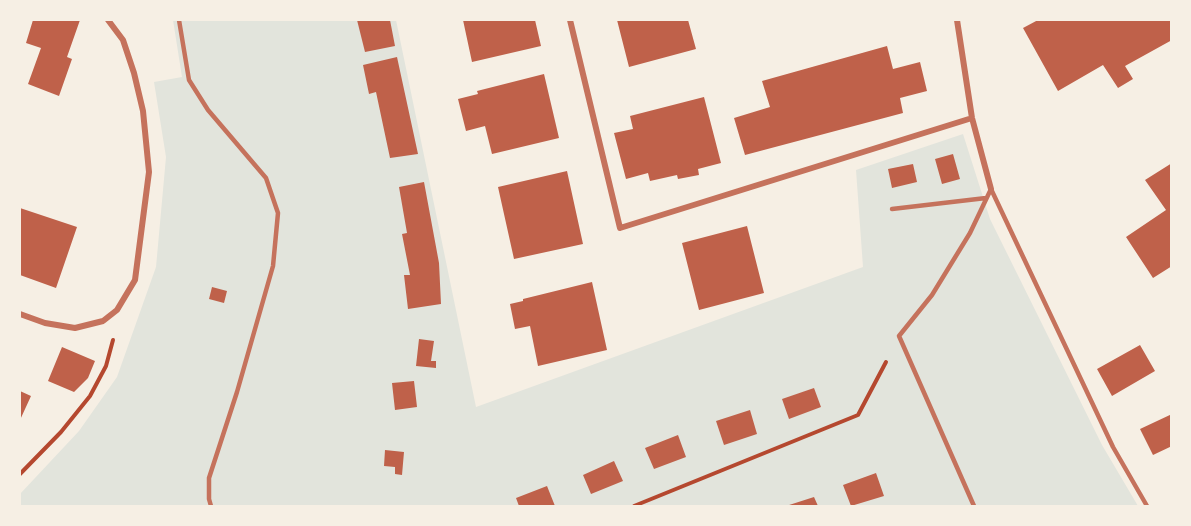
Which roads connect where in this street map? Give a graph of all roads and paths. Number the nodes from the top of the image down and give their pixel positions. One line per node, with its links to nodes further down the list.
1 (108, 20): 9 (street)
2 (179, 20): 13 (lane)
3 (570, 20): 5 (street)
4 (957, 20): 5 (street)
5 (972, 118): 6 (street)
6 (991, 189): 7 (lane); 16 (lane)
7 (986, 198): 8 (lane); 11 (lane)
8 (892, 210)
9 (117, 310): 10 (street); 12 (path)
10 (20, 314)
11 (899, 336): 14 (path); 15 (lane)
12 (20, 474)
13 (211, 507)
14 (634, 507)
15 (974, 507)
16 (1147, 507)

